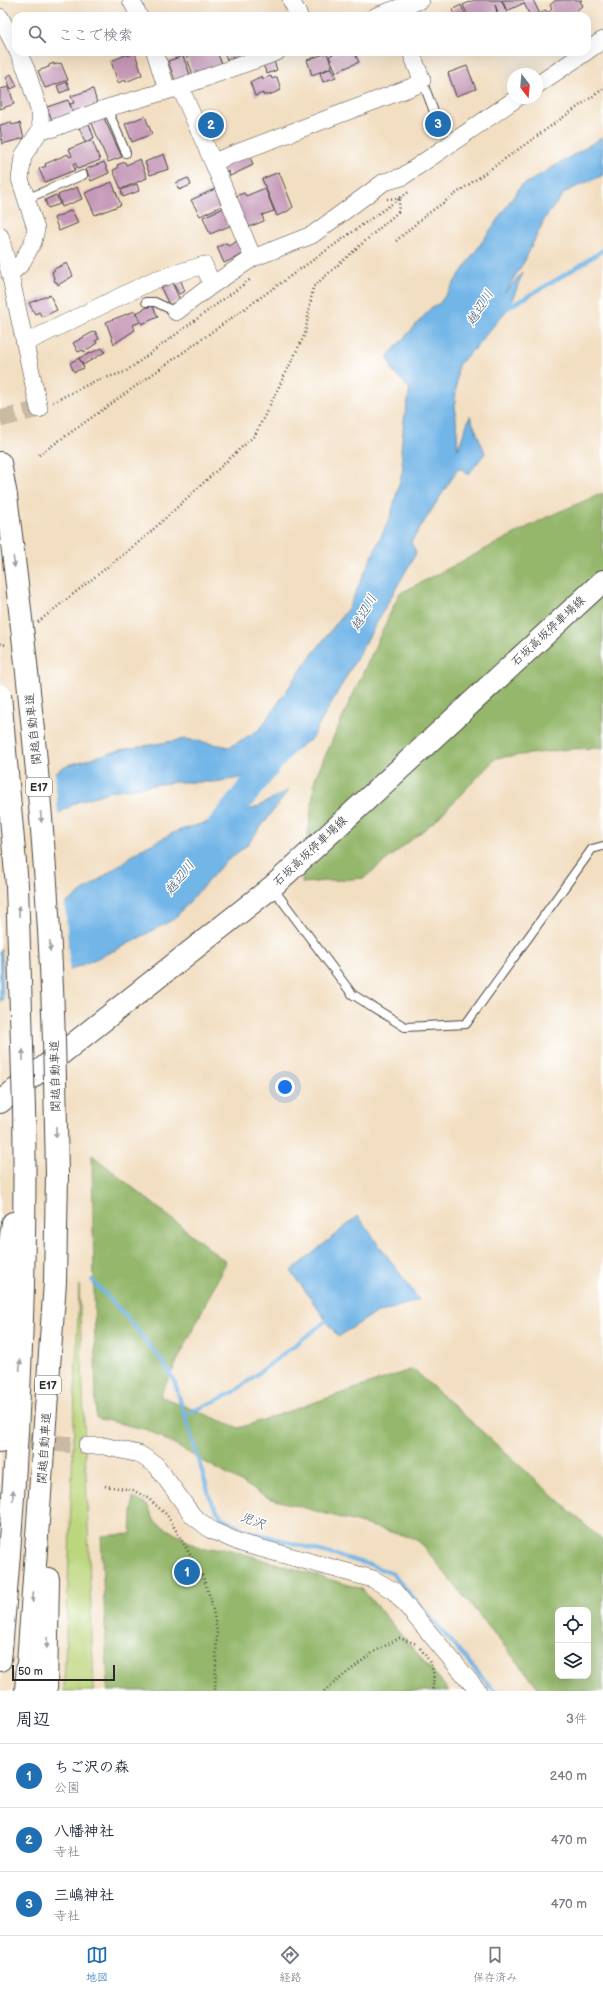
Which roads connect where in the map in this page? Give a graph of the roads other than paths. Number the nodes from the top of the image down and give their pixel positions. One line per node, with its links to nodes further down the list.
1 (131, 0): 4 (street)
2 (291, 0): 5 (street)
3 (421, 0): 6 (street)
4 (137, 12)
5 (297, 12)
6 (398, 12)
7 (0, 16): 8 (street)
8 (12, 40)
9 (603, 40): 10 (street)
10 (591, 48)
11 (20, 56): 22 (street)
12 (157, 56): 18 (street)
13 (266, 56): 18 (street)
14 (413, 56): 16 (street)
15 (580, 56): 17 (street)
16 (422, 80): 21 (lane); 24 (street)
17 (543, 81)
18 (173, 89): 20 (street); 24 (street)
19 (508, 104): 28 (street)
20 (107, 108): 22 (street); 23 (lane)
21 (436, 117)
22 (41, 129): 26 (street)
23 (126, 153)
24 (213, 162): 28 (street)
25 (83, 175): 26 (lane)
26 (26, 199): 29 (street)
27 (0, 236): 29 (street)
28 (253, 258): 30 (street)
29 (10, 274): 33 (street)
30 (212, 285): 32 (street); 33 (street)
31 (146, 302): 32 (lane)
32 (176, 312)
33 (25, 342): 34 (street)
34 (39, 409)
35 (0, 463): 42 (main road, 関越自動車道 / E17, one-way to 42, bridge)
36 (603, 581): 39 (main road, 石坂高坂停車場線)
37 (0, 695): 41 (main road, E17, one-way to 37, bridge)
38 (603, 846): 39 (lane)
39 (272, 887): 40 (main road, 石坂高坂停車場線)
40 (0, 1102)
41 (25, 1142): 43 (main road); 45 (main road, E17, one-way to 41)
42 (55, 1282): 46 (main road, 関越自動車道 / E17, one-way to 46); 47 (main road, one-way to 47)
43 (0, 1441)
44 (87, 1446): 48 (street)
45 (0, 1660)
46 (26, 1691)
47 (46, 1691)
48 (478, 1691)

